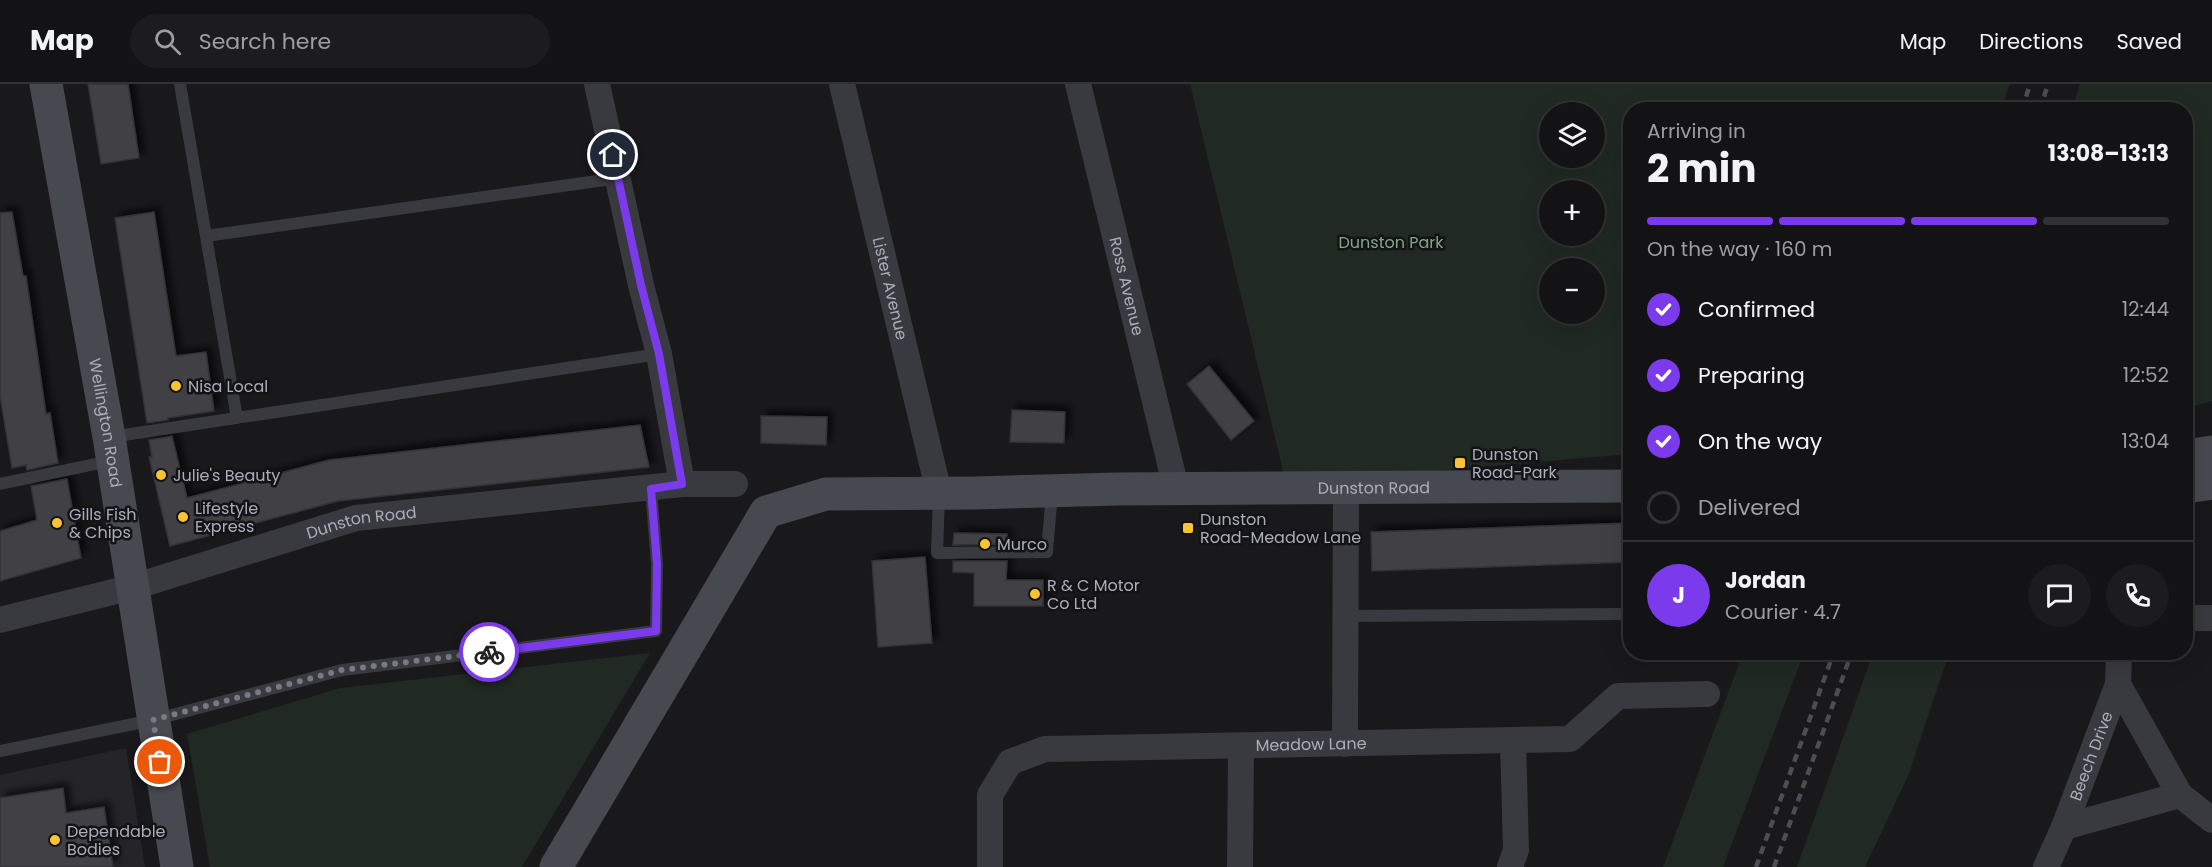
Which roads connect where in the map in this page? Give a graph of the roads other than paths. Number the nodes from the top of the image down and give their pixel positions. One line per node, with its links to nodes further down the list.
1 (46, 84): 10 (street, Wellington Road)
2 (180, 84): 7 (lane)
3 (597, 84): 6 (street)
4 (842, 84): 23 (street, Lister Avenue)
5 (1078, 84): 19 (street, Ross Avenue)
6 (619, 178): 7 (lane); 8 (street)
7 (206, 236): 9 (lane)
8 (659, 354): 9 (lane); 15 (street)
9 (237, 418): 10 (lane)
10 (111, 449): 14 (lane); 24 (street, Wellington Road)
11 (2212, 452): 12 (street)
12 (2193, 455)
13 (2212, 483): 18 (street)
14 (0, 484)
15 (682, 484): 16 (street, Dunston Road); 21 (street, Dunston Road)
16 (735, 484)
17 (1623, 486): 20 (street, Dunston Road)
18 (2193, 486)
19 (1176, 488): 20 (street, Dunston Road); 22 (street, Dunston Road)
20 (1347, 488): 26 (street)
21 (651, 489): 24 (street, Dunston Road); 33 (lane)
22 (1052, 491): 23 (street, Dunston Road); 23 (lane)
23 (939, 494): 41 (street, Dunston Road)
24 (133, 587): 29 (street, Dunston Road); 33 (street, Wellington Road)
25 (1619, 614): 26 (lane)
26 (1346, 616): 35 (street)
27 (2193, 618): 28 (street)
28 (2212, 618)
29 (0, 620)
30 (2119, 660): 31 (street, Beech Drive)
31 (2118, 684): 38 (street, Beech Drive); 40 (street, Beech Drive)
32 (1707, 694): 34 (street, Meadow Lane)
33 (153, 720): 37 (lane); 42 (street, Wellington Road)
34 (1513, 741): 35 (street, Meadow Lane); 45 (street)
35 (1345, 744): 36 (street, Meadow Lane)
36 (1241, 746): 43 (street, Meadow Lane); 44 (street)
37 (0, 751)
38 (2180, 795): 39 (street, Beech Drive); 40 (street, Beech Drive)
39 (2212, 820)
40 (2064, 827): 46 (street, Beech Drive)
41 (560, 866)
42 (177, 867)
43 (990, 867)
44 (1240, 867)
45 (1510, 867)
46 (2046, 867)

